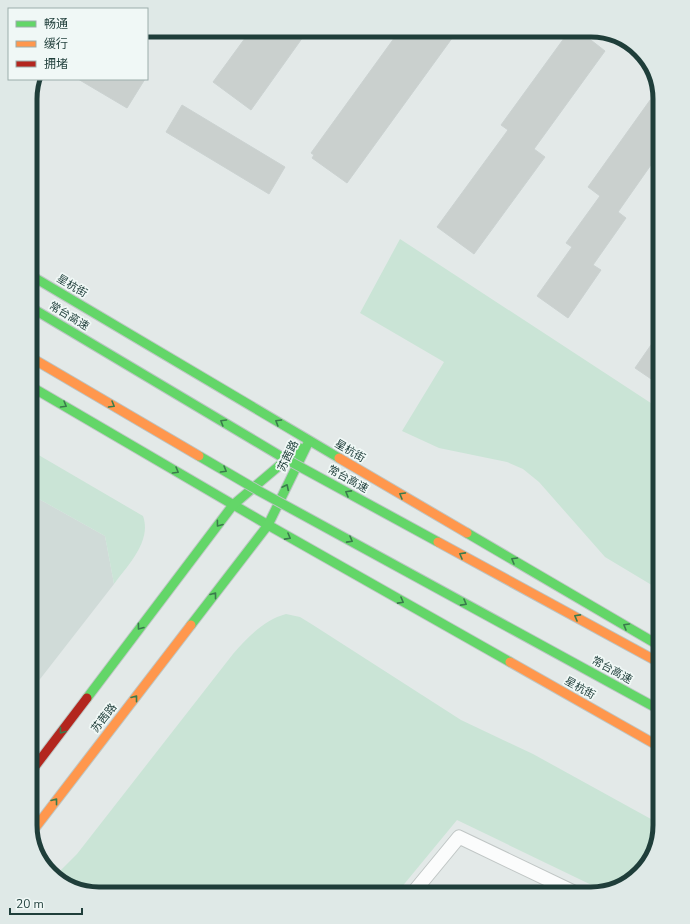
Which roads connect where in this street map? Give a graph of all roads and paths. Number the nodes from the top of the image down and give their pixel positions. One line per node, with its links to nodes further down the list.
1 (37, 279): 5 (main road, 星杭街, one-way to 1)
2 (37, 311): 9 (main road, 常台高速, one-way to 2, bridge)
3 (37, 361): 10 (main road, 常台高速, one-way to 10, bridge)
4 (37, 390): 6 (main road, 星杭街, one-way to 6)
5 (309, 441): 6 (main road, 苏茜路); 7 (main road, 苏茜路, one-way to 5); 8 (main road, 星杭街, one-way to 5)
6 (233, 505): 7 (main road, 星杭街); 12 (main road, 苏茜路, one-way to 12)
7 (268, 525): 11 (main road, 星杭街, one-way to 11); 13 (main road, 苏茜路, one-way to 7)
8 (653, 642)
9 (653, 659)
10 (653, 706)
11 (653, 743)
12 (37, 764)
13 (37, 825)
14 (418, 887): 15 (lane)
15 (564, 887)

